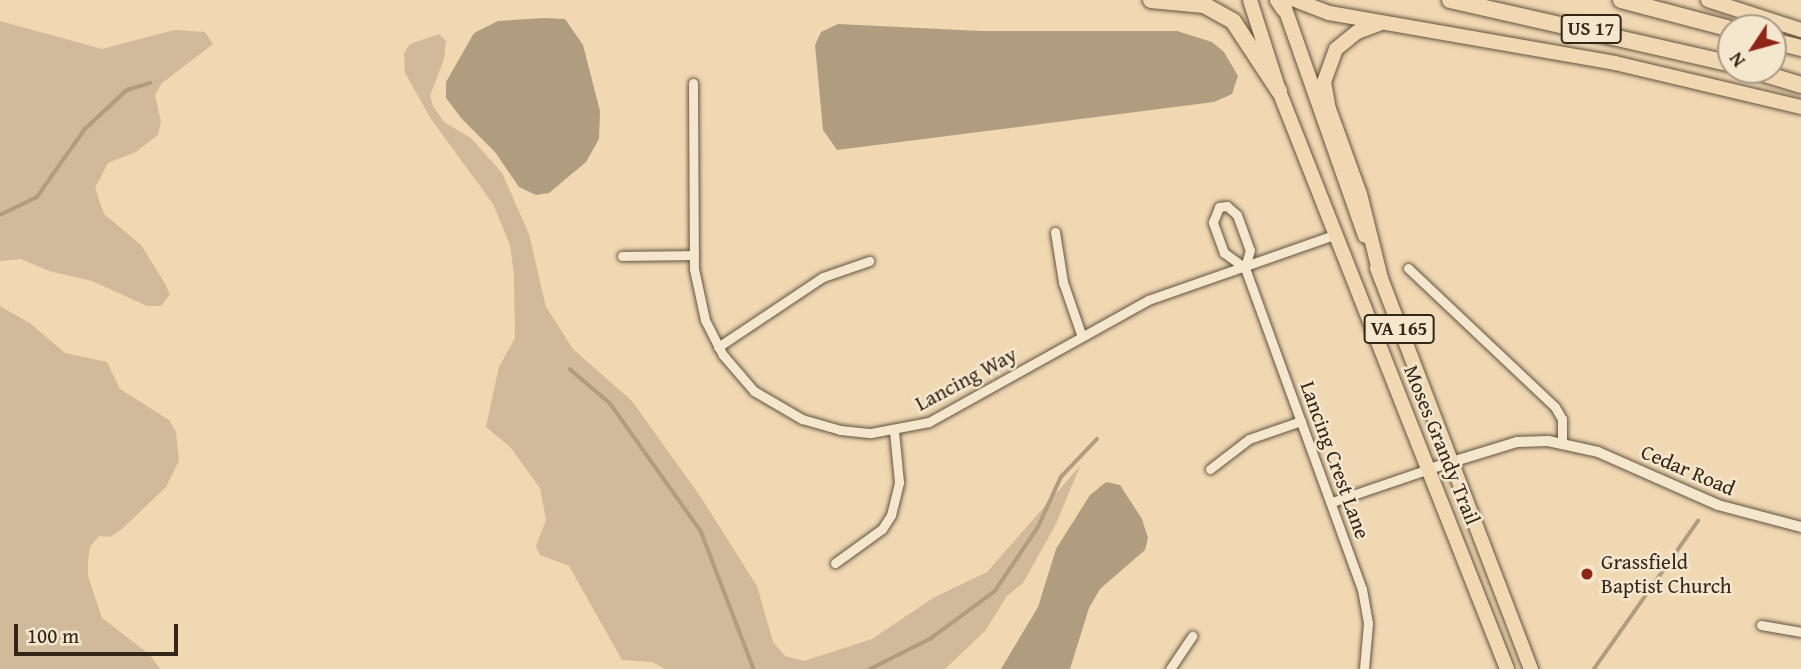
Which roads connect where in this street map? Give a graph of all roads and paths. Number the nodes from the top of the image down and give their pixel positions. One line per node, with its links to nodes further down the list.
1 (1151, 0): 12 (highway)
2 (1250, 0): 12 (main road, Moses Grandy Trail / VA 165)
3 (1450, 0): 10 (highway, US 17)
4 (1621, 0): 8 (highway, US 17)
5 (1708, 0): 9 (main road)
6 (1285, 2): 7 (main road); 21 (main road, Moses Grandy Trail / VA 165)
7 (1391, 24): 13 (main road); 21 (main road)
8 (1717, 25)
9 (1801, 30)
10 (1717, 61)
11 (693, 83): 16 (street, Lancing Way)
12 (1279, 91): 15 (main road, Moses Grandy Trail / VA 165)
13 (1801, 107)
14 (1055, 232): 22 (street)
15 (1334, 235): 19 (street, Lancing Way); 29 (main road, Moses Grandy Trail / VA 165)
16 (694, 255): 17 (street); 23 (street, Lancing Way)
17 (622, 256)
18 (869, 261): 23 (street)
19 (1245, 268): 19 (street); 22 (street, Lancing Way); 24 (street, Lancing Crest Lane)
20 (1408, 268): 26 (street)
21 (1381, 278): 27 (main road, Moses Grandy Trail / VA 165)
22 (1081, 334): 25 (street, Lancing Way)
23 (718, 346): 25 (street, Lancing Way)
24 (1301, 421): 28 (street); 30 (street, Lancing Crest Lane)
25 (894, 431): 32 (street)
26 (1562, 444): 27 (street, Cedar Road); 31 (street, Cedar Road)
27 (1448, 463): 29 (street, Cedar Road); 39 (main road, Moses Grandy Trail / VA 165)
28 (1210, 469)
29 (1429, 469): 30 (street); 38 (main road, Moses Grandy Trail / VA 165)
30 (1332, 502): 37 (street, Lancing Crest Lane)
31 (1801, 527)
32 (835, 563)
33 (1761, 625): 34 (street)
34 (1801, 632)
35 (1192, 636): 36 (street)
36 (1170, 669)
37 (1364, 669)
38 (1507, 669)
39 (1531, 669)

